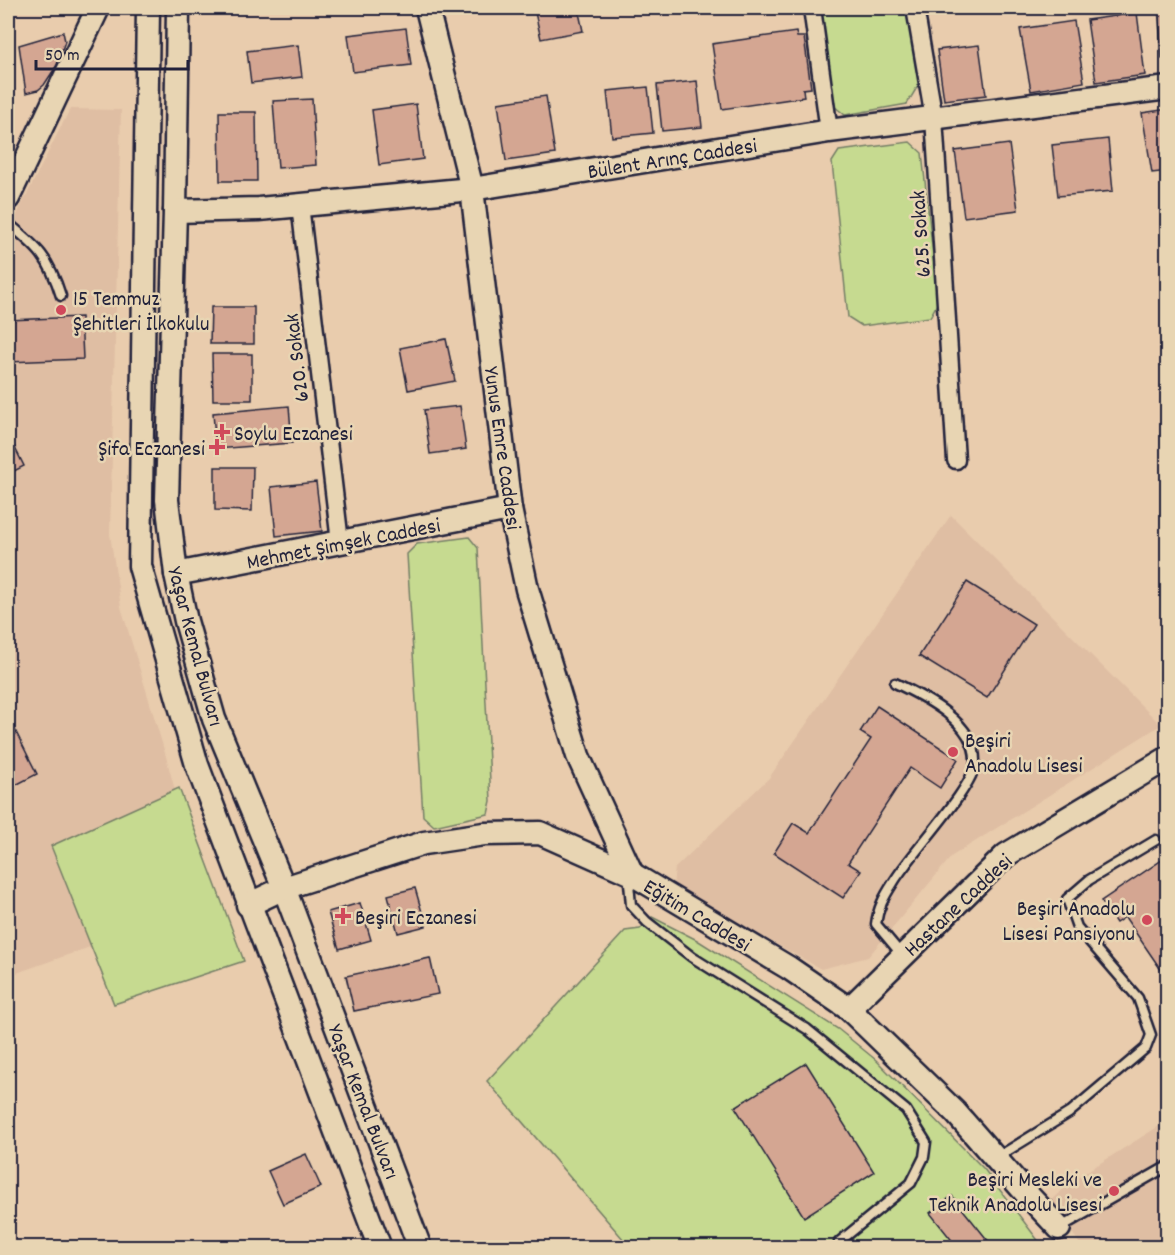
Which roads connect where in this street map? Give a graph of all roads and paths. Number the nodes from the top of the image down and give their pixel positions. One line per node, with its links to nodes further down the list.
1 (98, 8): 11 (street)
2 (148, 8): 25 (street, Yaşar Kemal Bulvarı)
3 (178, 8): 13 (street, Yaşar Kemal Bulvarı)
4 (427, 8): 10 (street, Yunus Emre Caddesi)
5 (812, 8): 9 (street)
6 (915, 8): 8 (street, 625. Sokak)
7 (1167, 88): 8 (street, Bülent Arınç Caddesi)
8 (934, 118): 9 (street, Bülent Arınç Caddesi); 16 (street, 625. Sokak)
9 (829, 131): 10 (street, Bülent Arınç Caddesi)
10 (472, 189): 12 (street, Bülent Arınç Caddesi); 17 (street, Yunus Emre Caddesi)
11 (8, 198)
12 (300, 205): 13 (street, Bülent Arınç Caddesi); 18 (street, 620. Sokak)
13 (175, 211): 19 (street, Yaşar Kemal Bulvarı)
14 (8, 223): 15 (lane)
15 (62, 296)
16 (956, 460)
17 (510, 508): 18 (street, Mehmet Şimşek Caddesi); 23 (street, Yunus Emre Caddesi)
18 (340, 542): 19 (street, Mehmet Şimşek Caddesi)
19 (176, 574): 24 (street, Yaşar Kemal Bulvarı)
20 (895, 683): 26 (lane)
21 (1167, 758): 26 (street, Hastane Caddesi)
22 (1156, 840): 28 (lane)
23 (632, 874): 24 (street, Eğitim Caddesi); 27 (street, Eğitim Caddesi); 31 (lane)
24 (284, 888): 25 (street, Eğitim Caddesi); 33 (street, Yaşar Kemal Bulvarı)
25 (248, 904): 32 (street, Yaşar Kemal Bulvarı)
26 (902, 955): 27 (street, Hastane Caddesi)
27 (849, 1009): 28 (street, Eğitim Caddesi)
28 (996, 1158): 30 (street, Eğitim Caddesi)
29 (1167, 1166): 30 (lane)
30 (1059, 1228)
31 (839, 1242)
32 (380, 1248)
33 (420, 1248)

